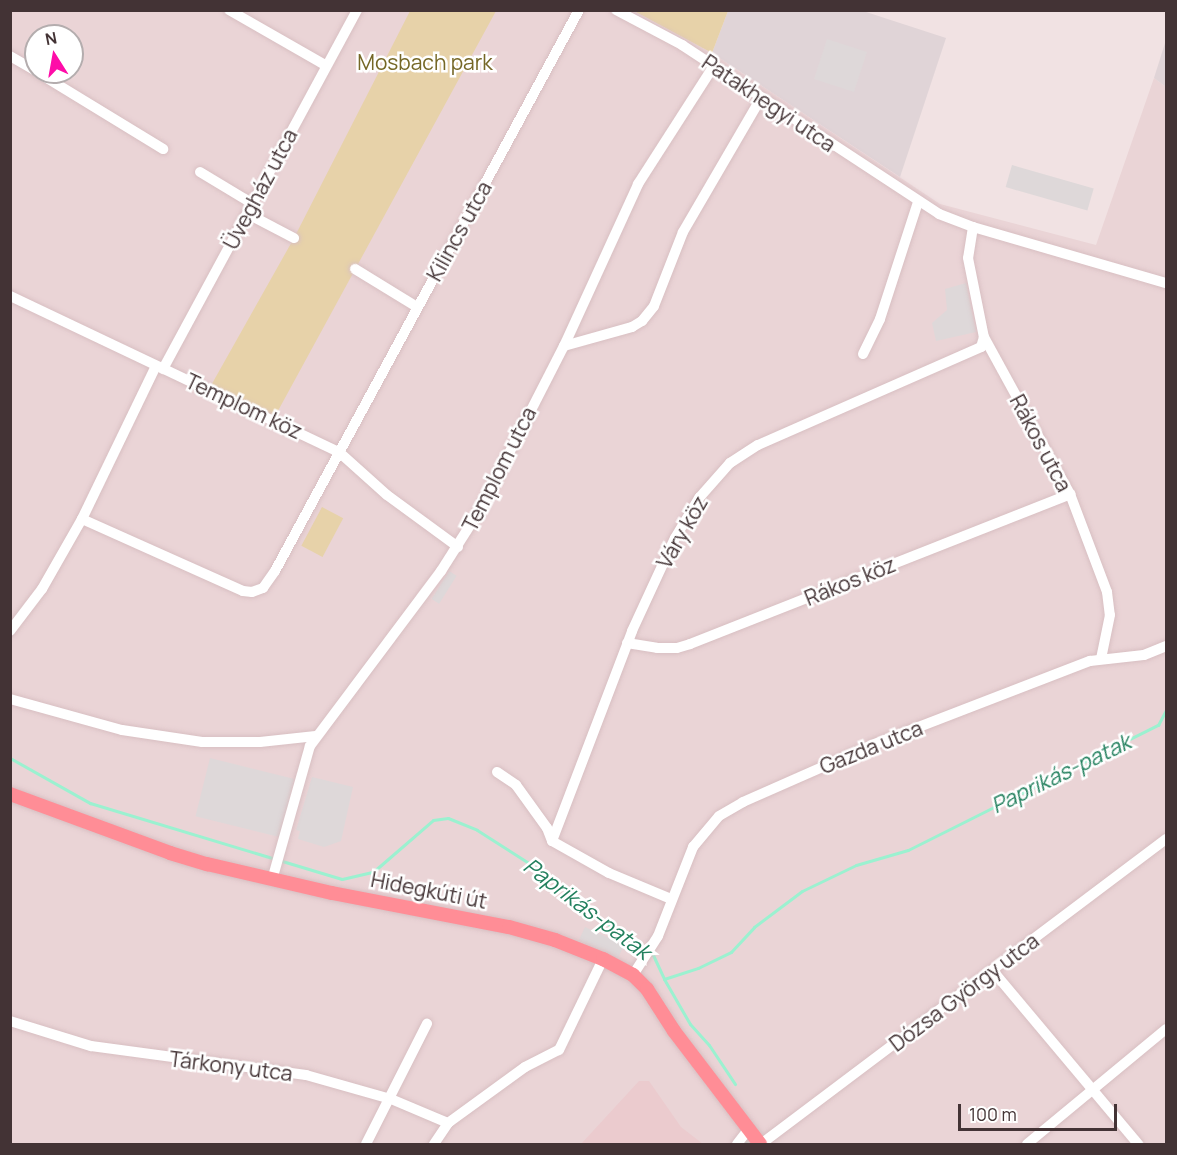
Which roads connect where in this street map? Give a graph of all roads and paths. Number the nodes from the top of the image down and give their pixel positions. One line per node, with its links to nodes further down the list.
1 (229, 10): 7 (street)
2 (357, 10): 7 (street, Üvegház utca)
3 (579, 10): 20 (street, Kilincs utca)
4 (616, 10): 8 (street, Patakhegyi utca)
5 (10, 56): 6 (street)
6 (24, 65)
7 (325, 65): 14 (street, Üvegház utca)
8 (713, 67): 10 (street, Patakhegyi utca); 22 (street, Templom utca)
9 (56, 84): 11 (street)
10 (761, 98): 13 (street, Patakhegyi utca); 22 (street)
11 (163, 148)
12 (200, 172): 14 (street)
13 (918, 202): 15 (street, Patakhegyi utca); 23 (street)
14 (251, 209): 16 (street); 24 (street, Üvegház utca)
15 (973, 228): 18 (street, Patakhegyi utca); 21 (street, Rákos utca)
16 (294, 238)
17 (355, 269): 20 (street)
18 (1167, 283)
19 (10, 296): 24 (street, Templom köz)
20 (417, 307): 25 (street, Kilincs utca)
21 (984, 337): 26 (street, Rákos utca); 30 (street, Váry köz)
22 (564, 346): 28 (street, Templom utca)
23 (862, 354)
24 (160, 367): 25 (street, Templom köz); 27 (street, Üvegház utca)
25 (339, 452): 27 (street, Kilincs utca); 28 (street, Templom köz)
26 (1070, 494): 30 (street, Rákos köz); 32 (street, Rákos utca)
27 (82, 519): 29 (street, Üvegház utca)
28 (458, 547): 34 (street, Templom utca)
29 (10, 631)
30 (627, 643): 38 (street, Váry köz)
31 (1167, 646): 32 (street, Gazda utca)
32 (1101, 659): 40 (street, Gazda utca)
33 (10, 699): 34 (street)
34 (316, 736): 39 (street, Templom utca)
35 (497, 772): 38 (street)
36 (10, 794): 39 (main road, Hidegkúti út)
37 (1167, 838): 42 (street, Dózsa György utca)
38 (552, 841): 40 (street)
39 (274, 875): 41 (main road, Hidegkúti út)
40 (671, 899): 43 (street, Gazda utca)
41 (603, 958): 43 (main road, Hidegkúti út); 49 (street)
42 (993, 971): 47 (street); 54 (street, Dózsa György utca)
43 (633, 975): 50 (main road, Hidegkúti út)
44 (10, 1022): 48 (street, Tárkony utca)
45 (428, 1024): 48 (street)
46 (1167, 1029): 47 (street)
47 (1093, 1089): 55 (street); 56 (street)
48 (391, 1099): 49 (street, Tárkony utca); 51 (street)
49 (448, 1123): 52 (street)
50 (748, 1130): 53 (street); 54 (main road, Hidegkúti út)
51 (366, 1144)
52 (434, 1144)
53 (737, 1144)
54 (760, 1144)
55 (1027, 1144)
56 (1138, 1144)

